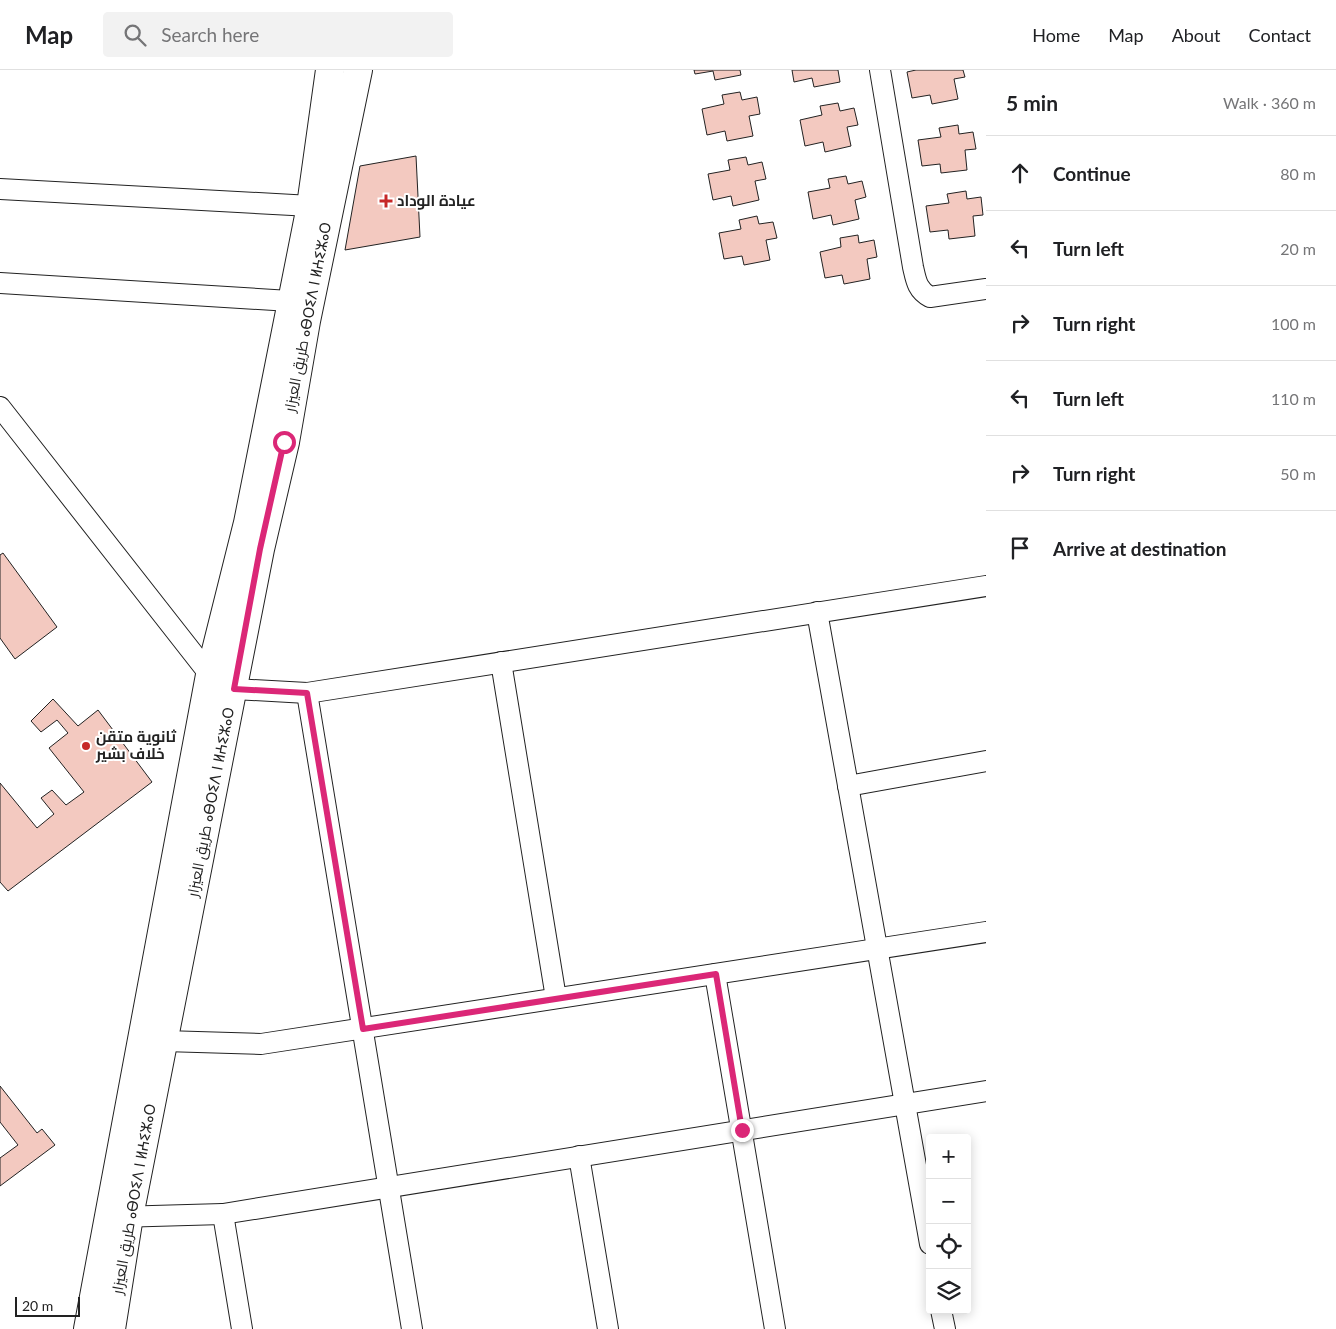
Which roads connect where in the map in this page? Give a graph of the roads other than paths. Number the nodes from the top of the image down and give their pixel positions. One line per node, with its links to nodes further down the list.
1 (330, 70): 5 (main road, طريق العيزار ⴰⴱⵔⵉⴷ ⵏ ⵍⵄⵉⵣⴰⵔ)
2 (358, 70): 14 (main road, طريق العيزار ⴰⴱⵔⵉⴷ ⵏ ⵍⵄⵉⵣⴰⵔ)
3 (880, 70): 7 (street)
4 (0, 189): 5 (street)
5 (311, 206): 8 (main road, طريق العيزار ⴰⴱⵔⵉⴷ ⵏ ⵍⵄⵉⵣⴰⵔ)
6 (0, 283): 8 (street)
7 (986, 289)
8 (290, 301): 13 (main road, طريق العيزار ⴰⴱⵔⵉⴷ ⵏ ⵍⵄⵉⵣⴰⵔ)
9 (0, 407): 13 (street)
10 (986, 586): 11 (street)
11 (818, 612): 12 (street); 17 (street)
12 (501, 662): 15 (street); 21 (street)
13 (210, 675): 14 (street); 23 (main road, طريق العيزار ⴰⴱⵔⵉⴷ ⵏ ⵍⵄⵉⵣⴰⵔ)
14 (234, 689): 15 (street); 23 (main road, طريق العيزار ⴰⴱⵔⵉⴷ ⵏ ⵍⵄⵉⵣⴰⵔ)
15 (307, 693): 22 (street)
16 (986, 761): 17 (street)
17 (848, 786): 19 (street)
18 (986, 932): 19 (street)
19 (877, 949): 20 (street); 25 (street)
20 (716, 974): 21 (street); 26 (street)
21 (556, 998): 22 (street)
22 (363, 1029): 23 (street); 28 (street)
23 (153, 1040): 30 (main road, طريق العيزار ⴰⴱⵔⵉⴷ ⵏ ⵍⵄⵉⵣⴰⵔ)
24 (986, 1091): 25 (street)
25 (905, 1104): 26 (street); 31 (street)
26 (742, 1130): 27 (street); 38 (street)
27 (579, 1156): 28 (street); 37 (street)
28 (389, 1187): 29 (street); 36 (street)
29 (223, 1214): 30 (street); 35 (street)
30 (118, 1217): 33 (main road, طريق العيزار ⴰⴱⵔⵉⴷ ⵏ ⵍⵄⵉⵣⴰⵔ); 34 (main road, طريق العيزار ⴰⴱⵔⵉⴷ ⵏ ⵍⵄⵉⵣⴰⵔ)
31 (926, 1224)
32 (943, 1314): 39 (street)
33 (88, 1329)
34 (111, 1329)
35 (242, 1329)
36 (412, 1329)
37 (608, 1329)
38 (776, 1329)
39 (945, 1329)

